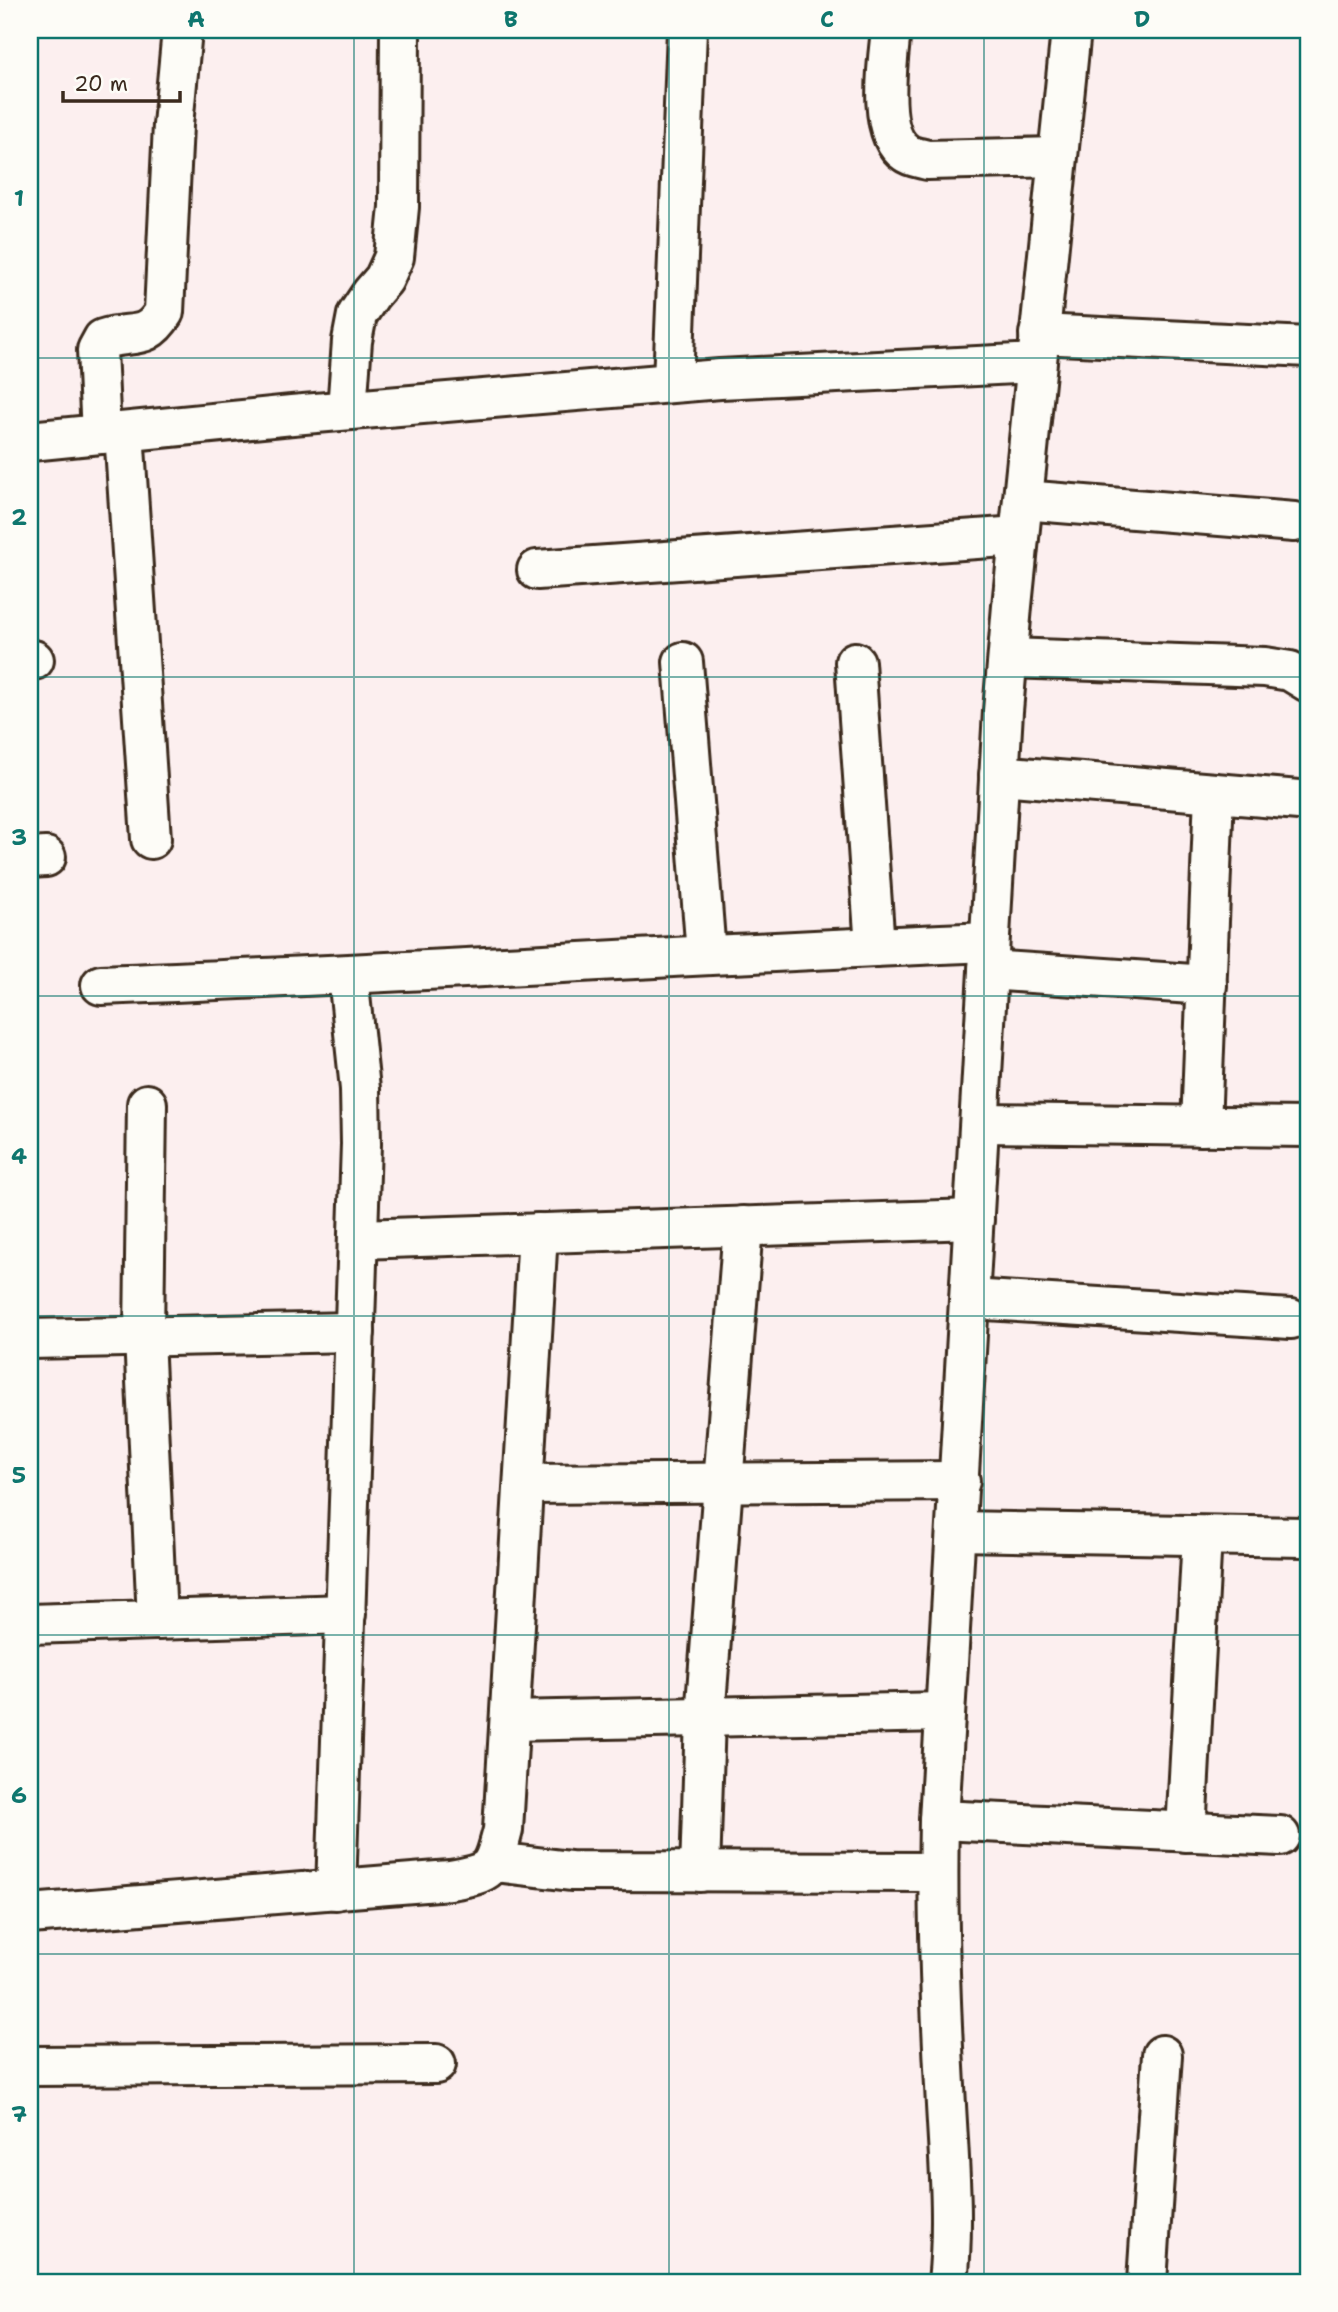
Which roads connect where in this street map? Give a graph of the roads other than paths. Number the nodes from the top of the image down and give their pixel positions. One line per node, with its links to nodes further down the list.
1 (182, 30): 11 (street)
2 (400, 30): 10 (street)
3 (687, 30): 9 (street)
4 (891, 30): 6 (street)
5 (1071, 30): 6 (street)
6 (1057, 157): 8 (street)
7 (1308, 347): 8 (street)
8 (1038, 348): 9 (street); 13 (street)
9 (673, 383): 10 (street)
10 (347, 411): 11 (street)
11 (113, 433): 12 (street); 23 (street)
12 (30, 441)
13 (1021, 518): 14 (street); 15 (street); 16 (street)
14 (1294, 522)
15 (537, 570)
16 (1008, 658): 19 (street); 20 (street)
17 (683, 662): 25 (street)
18 (855, 662): 24 (street)
19 (1308, 682)
20 (999, 775): 21 (street); 26 (street)
21 (1214, 793): 22 (street); 29 (street)
22 (1299, 800)
23 (151, 839)
24 (875, 947): 25 (street); 26 (street)
25 (706, 954): 27 (street)
26 (988, 956): 29 (street); 31 (street)
27 (348, 976): 28 (street); 37 (street)
28 (101, 985)
29 (1207, 985): 32 (street)
30 (147, 1104): 41 (street)
31 (980, 1123): 32 (street); 34 (street)
32 (1201, 1126): 33 (street)
33 (1308, 1127)
34 (974, 1219): 35 (street); 38 (street)
35 (743, 1226): 36 (street); 44 (street)
36 (538, 1233): 37 (street); 45 (street)
37 (359, 1239): 40 (street)
38 (970, 1299): 39 (street); 43 (street)
39 (1291, 1319)
40 (355, 1332): 41 (street); 49 (street)
41 (144, 1337): 42 (street); 50 (street)
42 (30, 1339)
43 (960, 1481): 44 (street); 46 (street)
44 (722, 1483): 45 (street); 53 (street)
45 (524, 1484): 54 (street)
46 (957, 1531): 47 (street); 52 (street)
47 (1202, 1536): 48 (street); 56 (street)
48 (1303, 1538)
49 (345, 1614): 50 (street); 61 (street)
50 (157, 1620): 51 (street)
51 (30, 1624)
52 (946, 1712): 53 (street); 55 (street)
53 (705, 1717): 54 (street); 59 (street)
54 (510, 1721): 58 (street)
55 (939, 1820): 56 (street); 60 (street)
56 (1186, 1832): 57 (street)
57 (1280, 1836)
58 (495, 1862): 59 (street); 61 (street)
59 (700, 1872): 60 (street)
60 (938, 1872): 66 (street)
61 (336, 1890): 62 (street)
62 (30, 1914)
63 (1162, 2055): 67 (street)
64 (436, 2064): 65 (street)
65 (30, 2066)
66 (948, 2282)
67 (1147, 2282)

